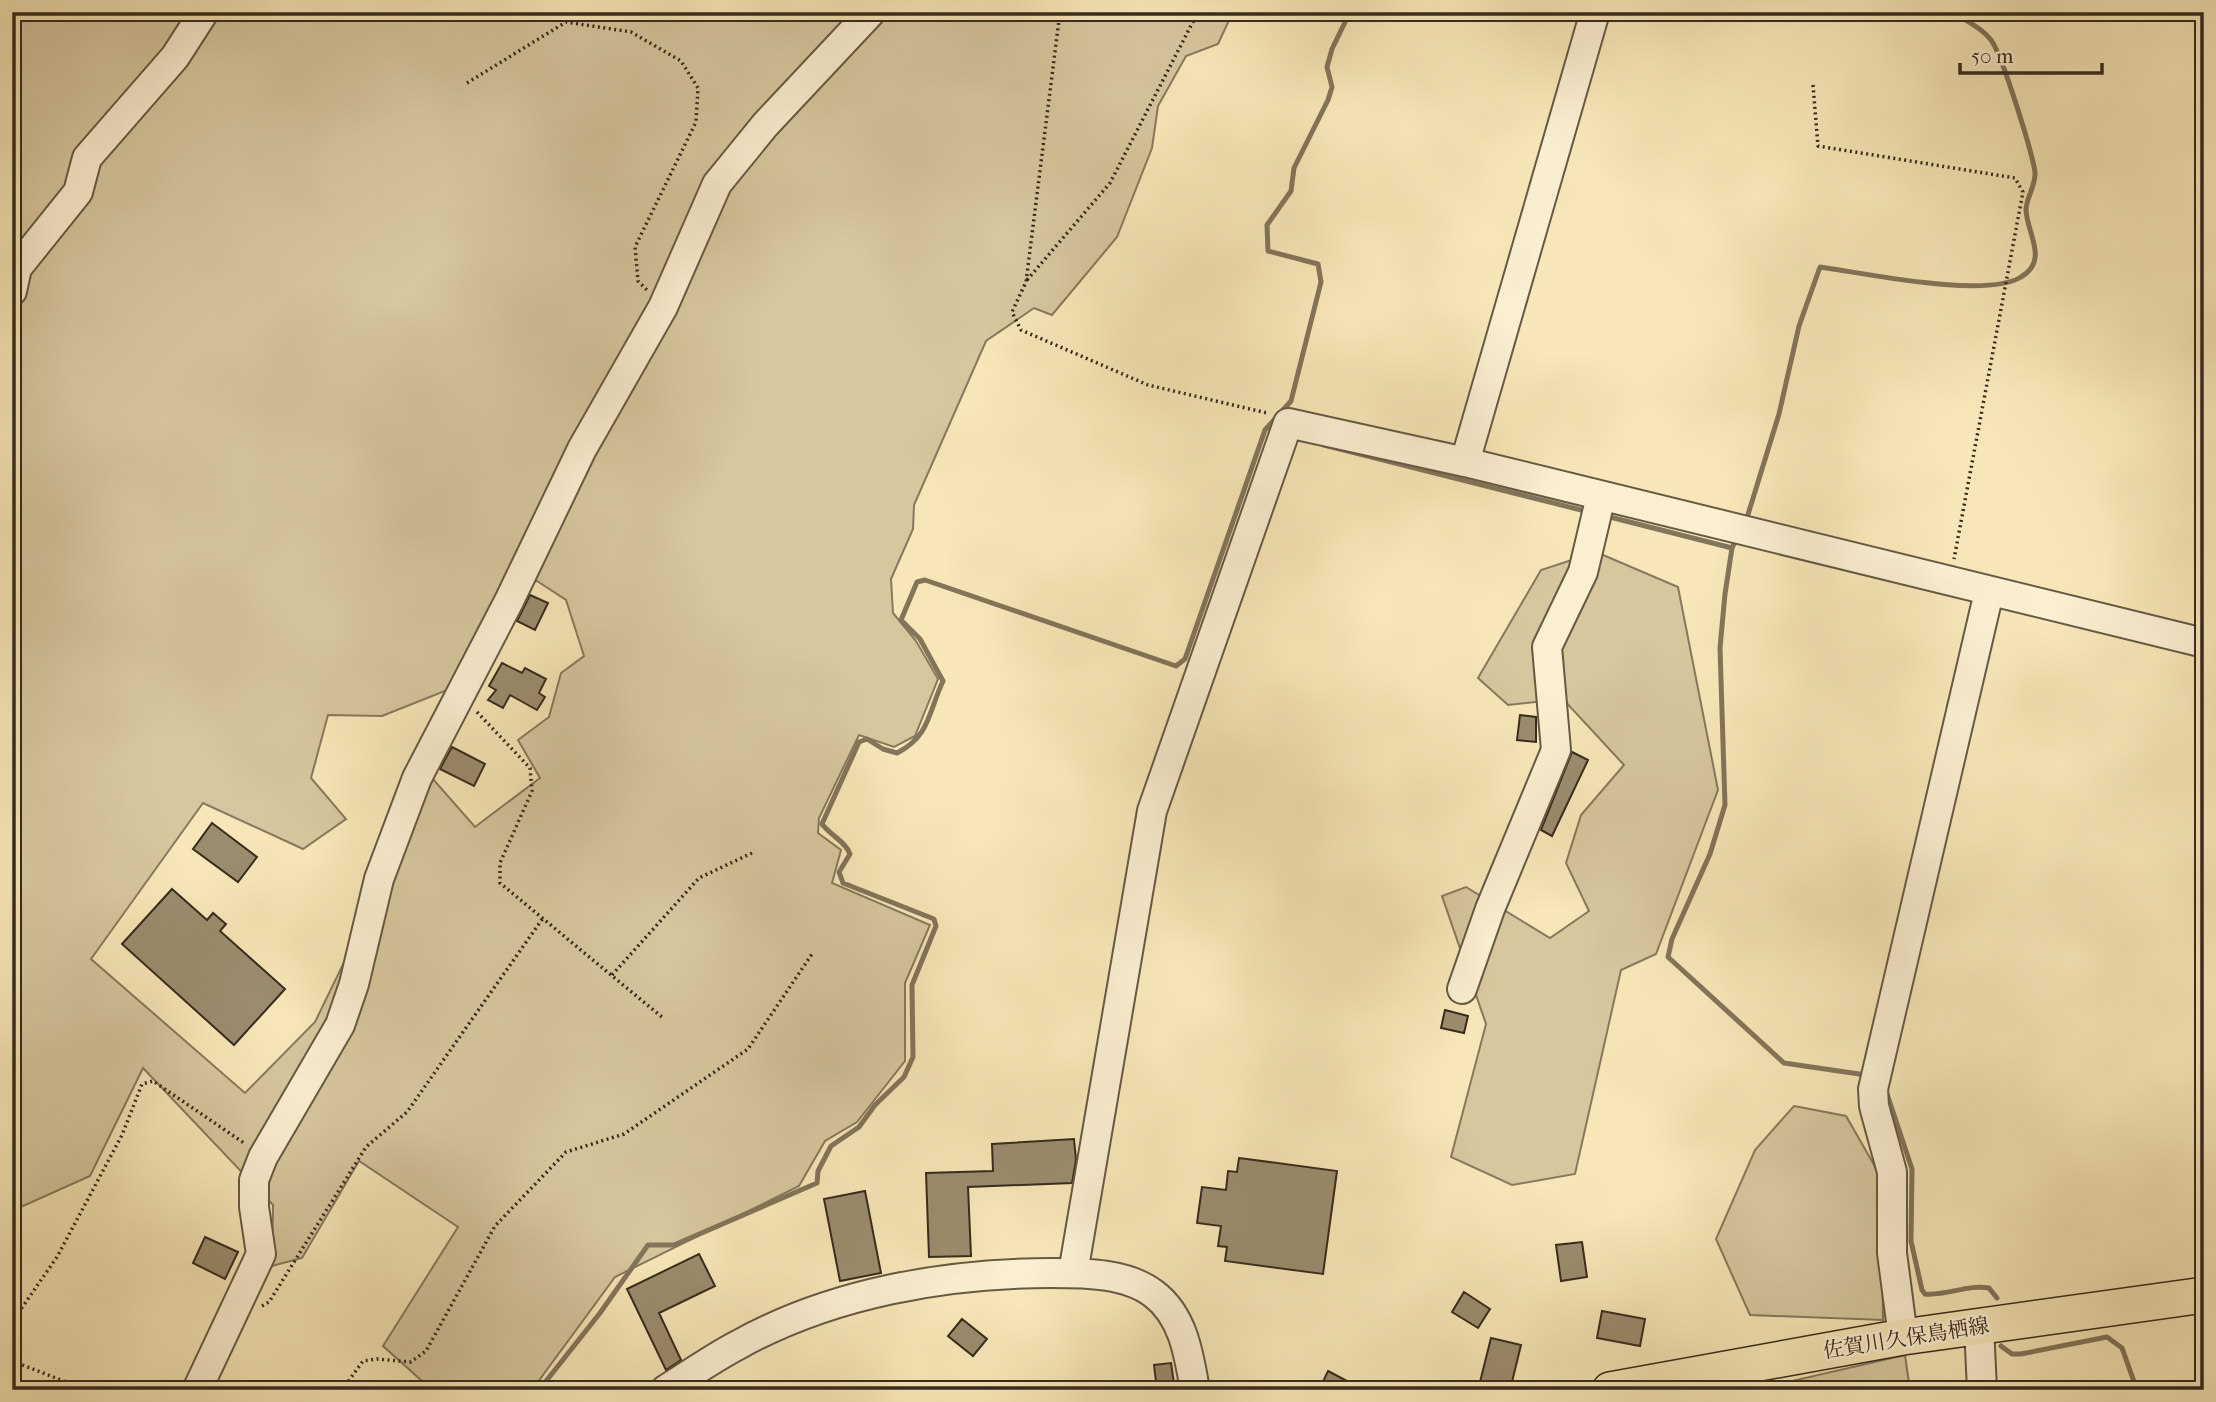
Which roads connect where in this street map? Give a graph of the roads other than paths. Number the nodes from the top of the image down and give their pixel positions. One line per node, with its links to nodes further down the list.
1 (204, 12): 4 (street)
2 (871, 12): 14 (street)
3 (1595, 12): 5 (street)
4 (12, 291)
5 (1465, 463): 6 (street); 10 (street)
6 (1598, 509): 7 (street); 9 (street)
7 (1989, 592): 8 (street); 13 (street)
8 (2204, 643)
9 (1462, 989)
10 (1073, 1273): 15 (street); 16 (street)
11 (2204, 1295): 12 (main road, 佐賀川久保鳥栖線)
12 (1979, 1326): 13 (main road, 佐賀川久保鳥栖線); 18 (street)
13 (1903, 1337): 17 (main road, 佐賀川久保鳥栖線)
14 (197, 1390)
15 (665, 1390)
16 (1195, 1390)
17 (1610, 1390)
18 (1982, 1390)

